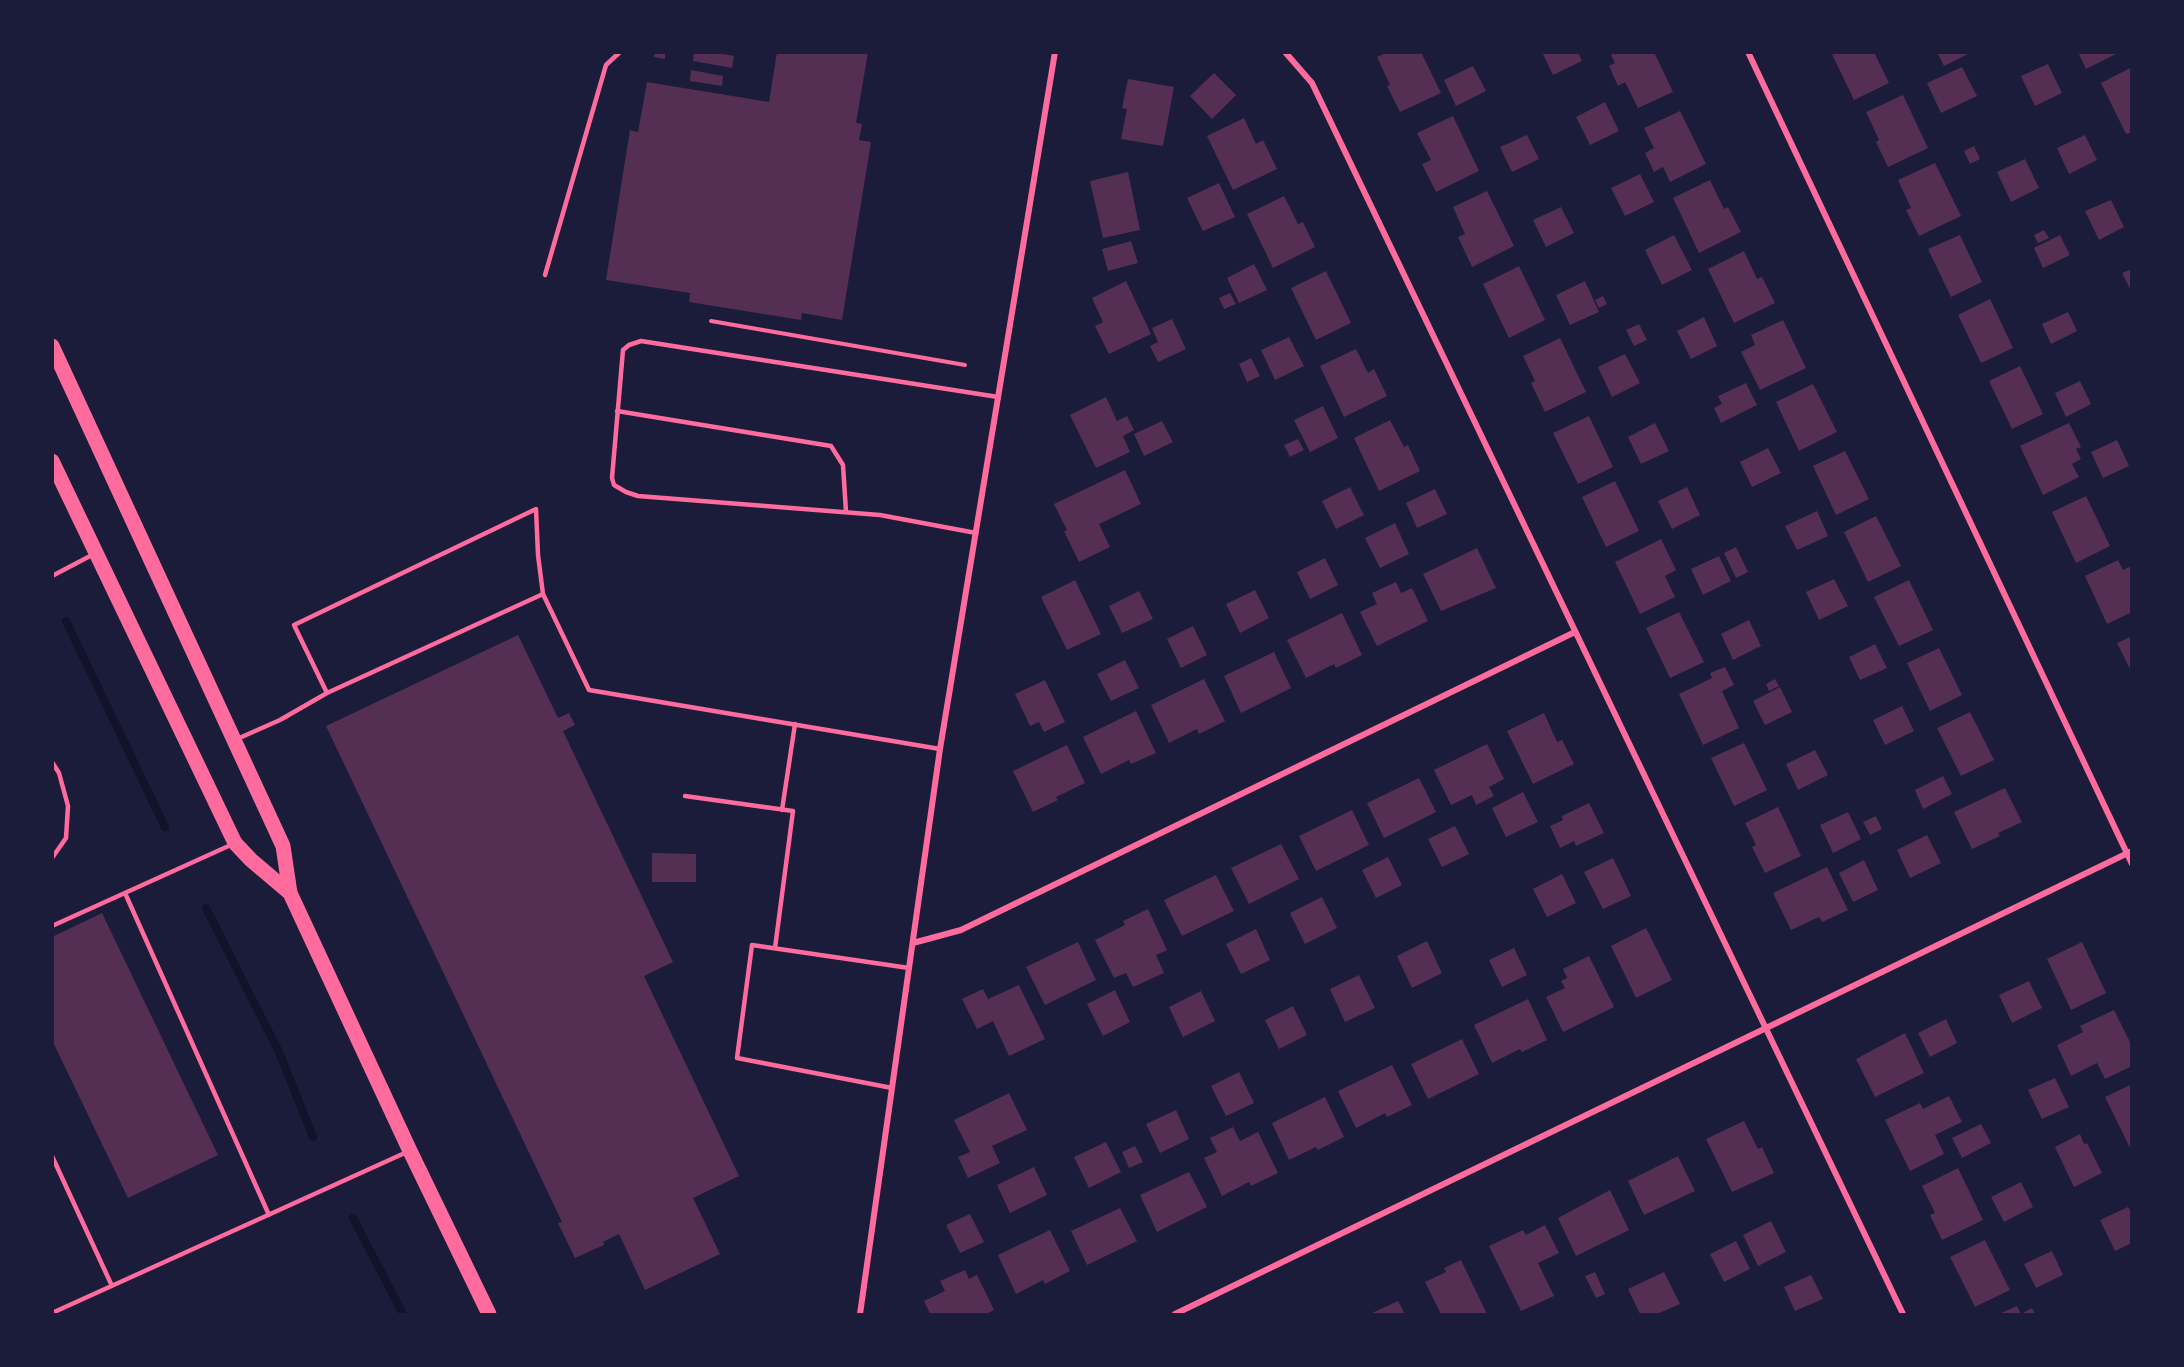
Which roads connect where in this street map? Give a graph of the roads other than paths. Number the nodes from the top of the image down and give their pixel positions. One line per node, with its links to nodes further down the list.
1 (620, 52): 5 (lane)
2 (1055, 52): 7 (street)
3 (1285, 52): 15 (street)
4 (1748, 52): 24 (street)
5 (545, 275)
6 (52, 346): 18 (main road)
7 (998, 397): 8 (lane); 11 (street)
8 (617, 411): 10 (lane); 10 (lane)
9 (52, 461): 12 (main road)
10 (846, 512): 11 (lane)
11 (976, 532): 19 (street)
12 (96, 553): 13 (lane); 23 (main road)
13 (52, 576)
14 (543, 594): 16 (lane); 16 (lane); 17 (lane)
15 (1575, 632): 30 (street); 33 (street)
16 (327, 693): 18 (lane)
17 (795, 724): 19 (lane); 22 (lane)
18 (234, 740): 28 (main road)
19 (940, 749): 30 (street)
20 (52, 762): 25 (lane)
21 (686, 796): 22 (lane)
22 (782, 810): 31 (lane)
23 (235, 843): 27 (lane); 28 (main road)
24 (2129, 852): 26 (street); 33 (street)
25 (52, 858)
26 (2132, 864)
27 (125, 893): 29 (lane); 37 (lane)
28 (290, 893): 35 (main road)
29 (52, 926)
30 (913, 943): 32 (street)
31 (775, 948): 32 (lane); 34 (lane)
32 (909, 968): 34 (street)
33 (1766, 1029): 42 (street); 43 (street)
34 (892, 1088): 41 (street)
35 (410, 1151): 37 (lane); 40 (main road)
36 (52, 1156): 38 (lane)
37 (269, 1215): 38 (lane)
38 (112, 1286): 39 (lane)
39 (52, 1313)
40 (489, 1314)
41 (860, 1314)
42 (1175, 1314)
43 (1903, 1314)

